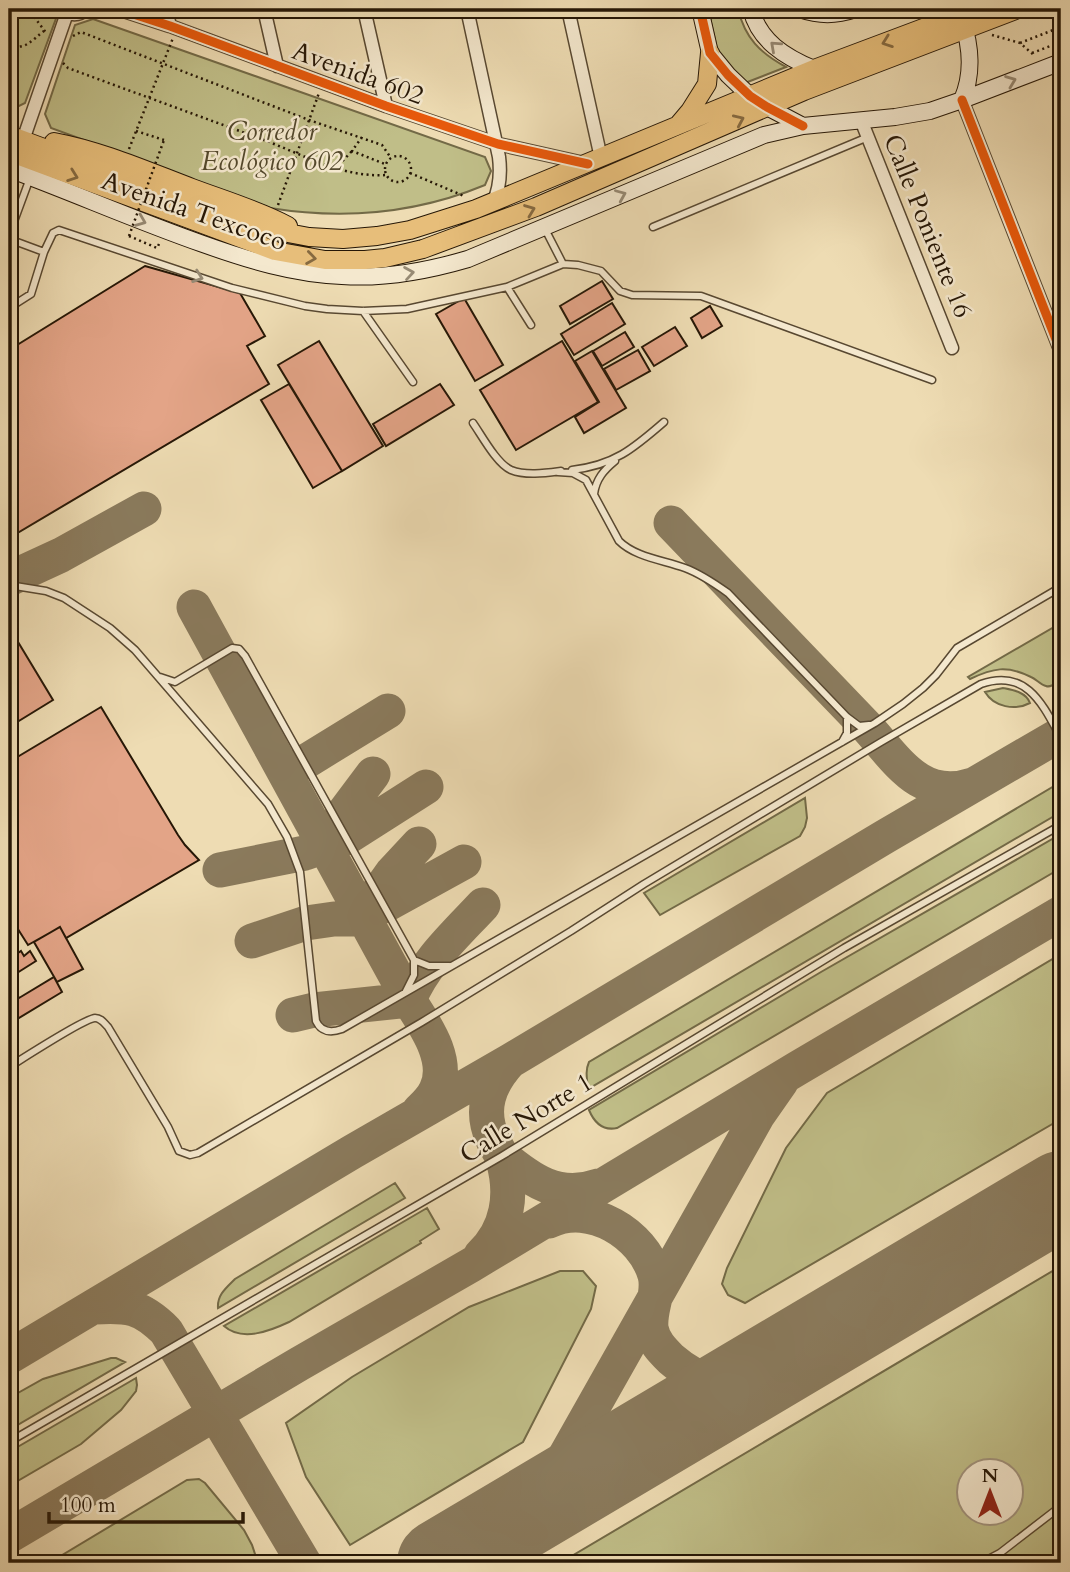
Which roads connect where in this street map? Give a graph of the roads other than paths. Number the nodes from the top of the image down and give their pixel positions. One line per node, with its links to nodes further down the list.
1 (86, 9): 13 (street)
2 (118, 9): 15 (street, Avenida 602)
3 (166, 9): 15 (street)
4 (264, 9): 17 (street)
5 (364, 9): 22 (street)
6 (568, 9): 30 (street)
7 (700, 9): 16 (main road)
8 (751, 9): 19 (main road, one-way to 8)
9 (799, 9): 10 (main road)
10 (856, 9)
11 (1018, 9): 14 (main road)
12 (472, 10): 29 (street)
13 (65, 11): 28 (street)
14 (964, 15): 19 (main road, one-way to 19); 21 (main road); 23 (main road)
15 (173, 27): 17 (street, Avenida 602)
16 (710, 52): 20 (main road); 26 (main road)
17 (277, 66): 22 (street, Avenida 602)
18 (1056, 68): 21 (main road, Avenida Texcoco, one-way to 18)
19 (814, 69): 20 (main road)
20 (750, 96): 23 (main road); 26 (main road)
21 (962, 100): 24 (main road, Avenida Texcoco); 44 (street)
22 (386, 106): 29 (street, Avenida 602)
23 (767, 107): 25 (main road); 28 (main road, one-way to 23)
24 (861, 120): 25 (main road, Avenida Texcoco); 27 (street, Calle Poniente 16)
25 (803, 126): 34 (main road, Avenida Texcoco, one-way to 25)
26 (677, 127): 30 (main road)
27 (868, 137): 33 (lane); 43 (street, Calle Poniente 16)
28 (13, 143): 36 (main road); 36 (main road)
29 (498, 145): 30 (street, Avenida 602); 32 (street)
30 (595, 161): 32 (main road)
31 (16, 173): 34 (main road, Avenida Texcoco, one-way to 34); 35 (lane)
32 (490, 204): 36 (main road)
33 (653, 227)
34 (544, 228): 38 (lane)
35 (9, 237): 37 (lane)
36 (309, 237)
37 (44, 252): 40 (lane); 41 (lane, one-way to 41)
38 (563, 264): 39 (lane); 45 (lane)
39 (507, 287): 41 (lane); 42 (lane)
40 (9, 308)
41 (363, 311): 46 (lane)
42 (531, 325)
43 (952, 348)
44 (1061, 352)
45 (932, 380)
46 (412, 382)
47 (664, 422): 49 (lane)
48 (473, 423): 50 (lane)
49 (618, 457): 50 (lane); 51 (lane)
50 (558, 472): 51 (lane)
51 (594, 494): 57 (lane)
52 (9, 584): 54 (lane)
53 (1061, 587): 58 (lane)
54 (159, 677): 55 (lane); 56 (lane)
55 (175, 682): 56 (lane); 62 (lane)
56 (175, 696): 64 (lane)
57 (847, 717): 58 (lane); 60 (lane)
58 (875, 723): 60 (lane)
59 (1061, 738): 65 (lane)
60 (842, 742): 63 (lane)
61 (1061, 825): 66 (lane, Calle Norte 1)
62 (414, 960): 63 (lane); 64 (lane)
63 (452, 965): 64 (lane)
64 (405, 992)
65 (9, 1067)
66 (9, 1442)
67 (1061, 1506): 68 (lane)
68 (981, 1563)

